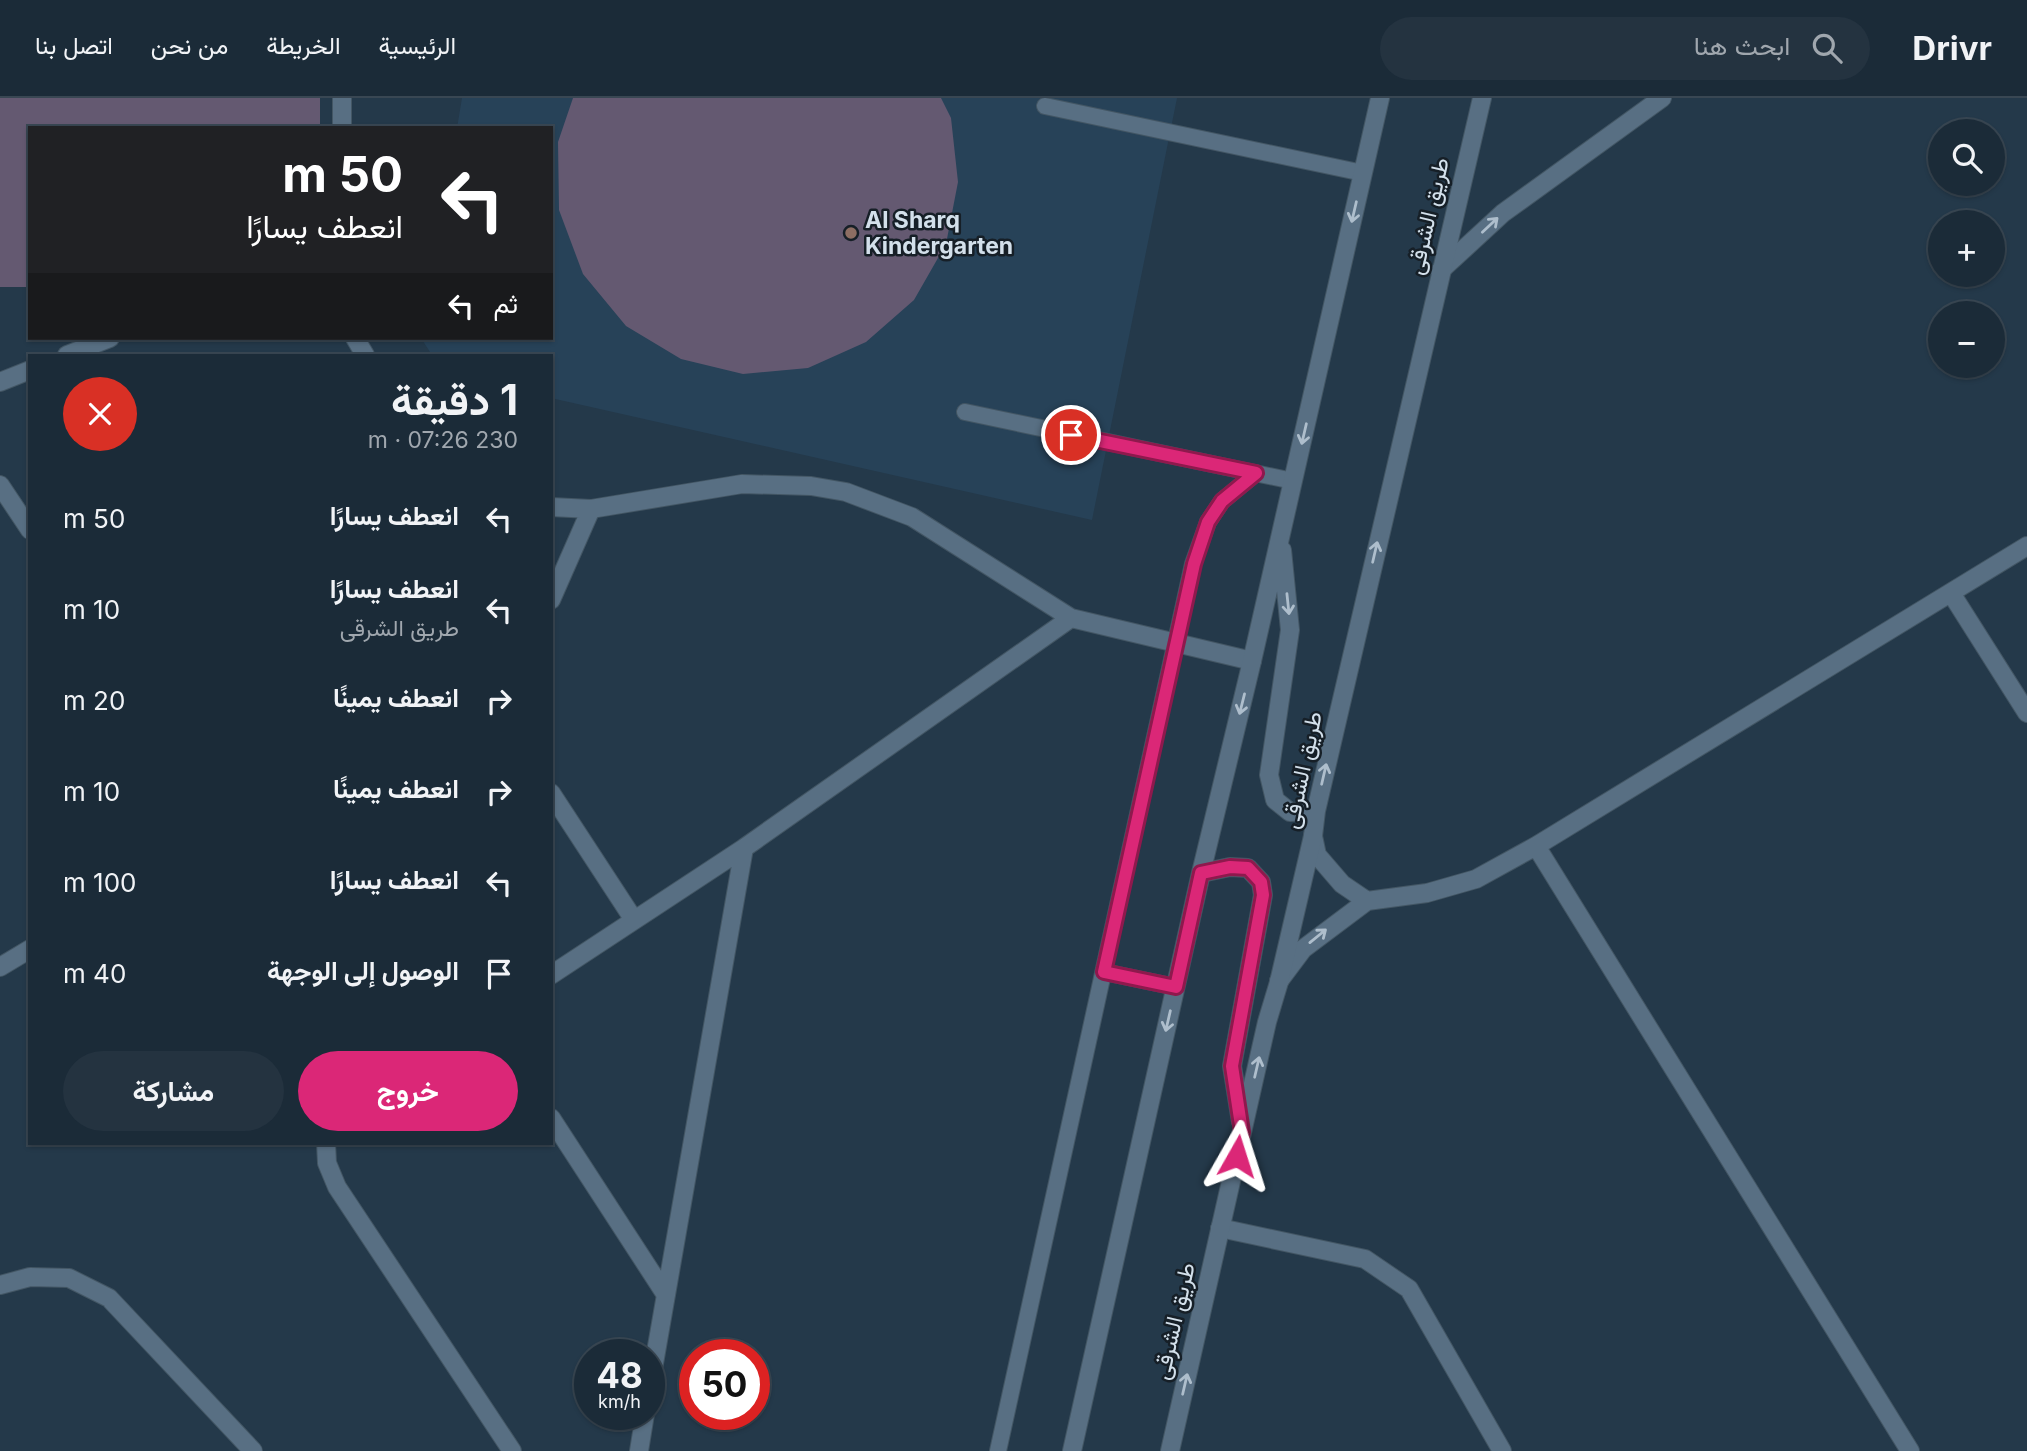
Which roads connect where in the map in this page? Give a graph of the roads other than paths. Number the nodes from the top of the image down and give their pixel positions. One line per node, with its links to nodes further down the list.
1 (342, 98): 6 (street)
2 (1380, 98): 7 (street)
3 (1482, 98): 8 (street, طريق الشرقى)
4 (1662, 98): 8 (street, one-way to 4)
5 (1045, 106): 7 (lane)
6 (342, 126)
7 (1363, 173): 15 (street, one-way to 15)
8 (1440, 271): 29 (street, طريق الشرقى, one-way to 8)
9 (105, 340): 10 (street)
10 (70, 354)
11 (28, 371): 12 (street)
12 (0, 382)
13 (965, 412): 14 (lane)
14 (1256, 473): 15 (lane); 25 (lane)
15 (1293, 481): 20 (street)
16 (0, 485): 19 (street)
17 (553, 508): 18 (street)
18 (591, 509): 23 (street); 24 (street)
19 (28, 527)
20 (1280, 536): 26 (street); 29 (street, one-way to 29)
21 (2027, 546): 22 (street)
22 (1951, 593): 27 (street); 31 (street)
23 (553, 595)
24 (1071, 618): 25 (street); 32 (street)
25 (1176, 643): 26 (street); 38 (lane)
26 (1252, 661): 33 (street, one-way to 33)
27 (2027, 713)
28 (553, 796): 35 (street)
29 (1316, 811): 30 (street, طريق الشرقى)
30 (1313, 836): 34 (street); 40 (street, طريق الشرقى)
31 (1536, 846): 34 (street); 57 (street)
32 (744, 848): 35 (street); 47 (street)
33 (1201, 873): 41 (street); 43 (street)
34 (1367, 901): 40 (street, one-way to 34)
35 (634, 920): 39 (street)
36 (28, 950): 37 (street)
37 (0, 967)
38 (1104, 972): 41 (lane); 53 (lane)
39 (553, 974)
40 (1279, 982): 43 (street, طريق الشرقى, one-way to 40)
41 (1176, 987): 54 (street, one-way to 54)
42 (553, 1121): 47 (street)
43 (1242, 1132): 45 (street, طريق الشرقى)
44 (326, 1145): 51 (street)
45 (1220, 1228): 55 (street, طريق الشرقى, one-way to 45); 56 (street)
46 (0, 1285): 50 (street)
47 (666, 1295): 48 (street)
48 (658, 1339)
49 (642, 1430): 52 (street)
50 (253, 1451)
51 (512, 1451)
52 (639, 1451)
53 (998, 1451)
54 (1072, 1451)
55 (1170, 1451)
56 (1503, 1451)
57 (1910, 1451)

